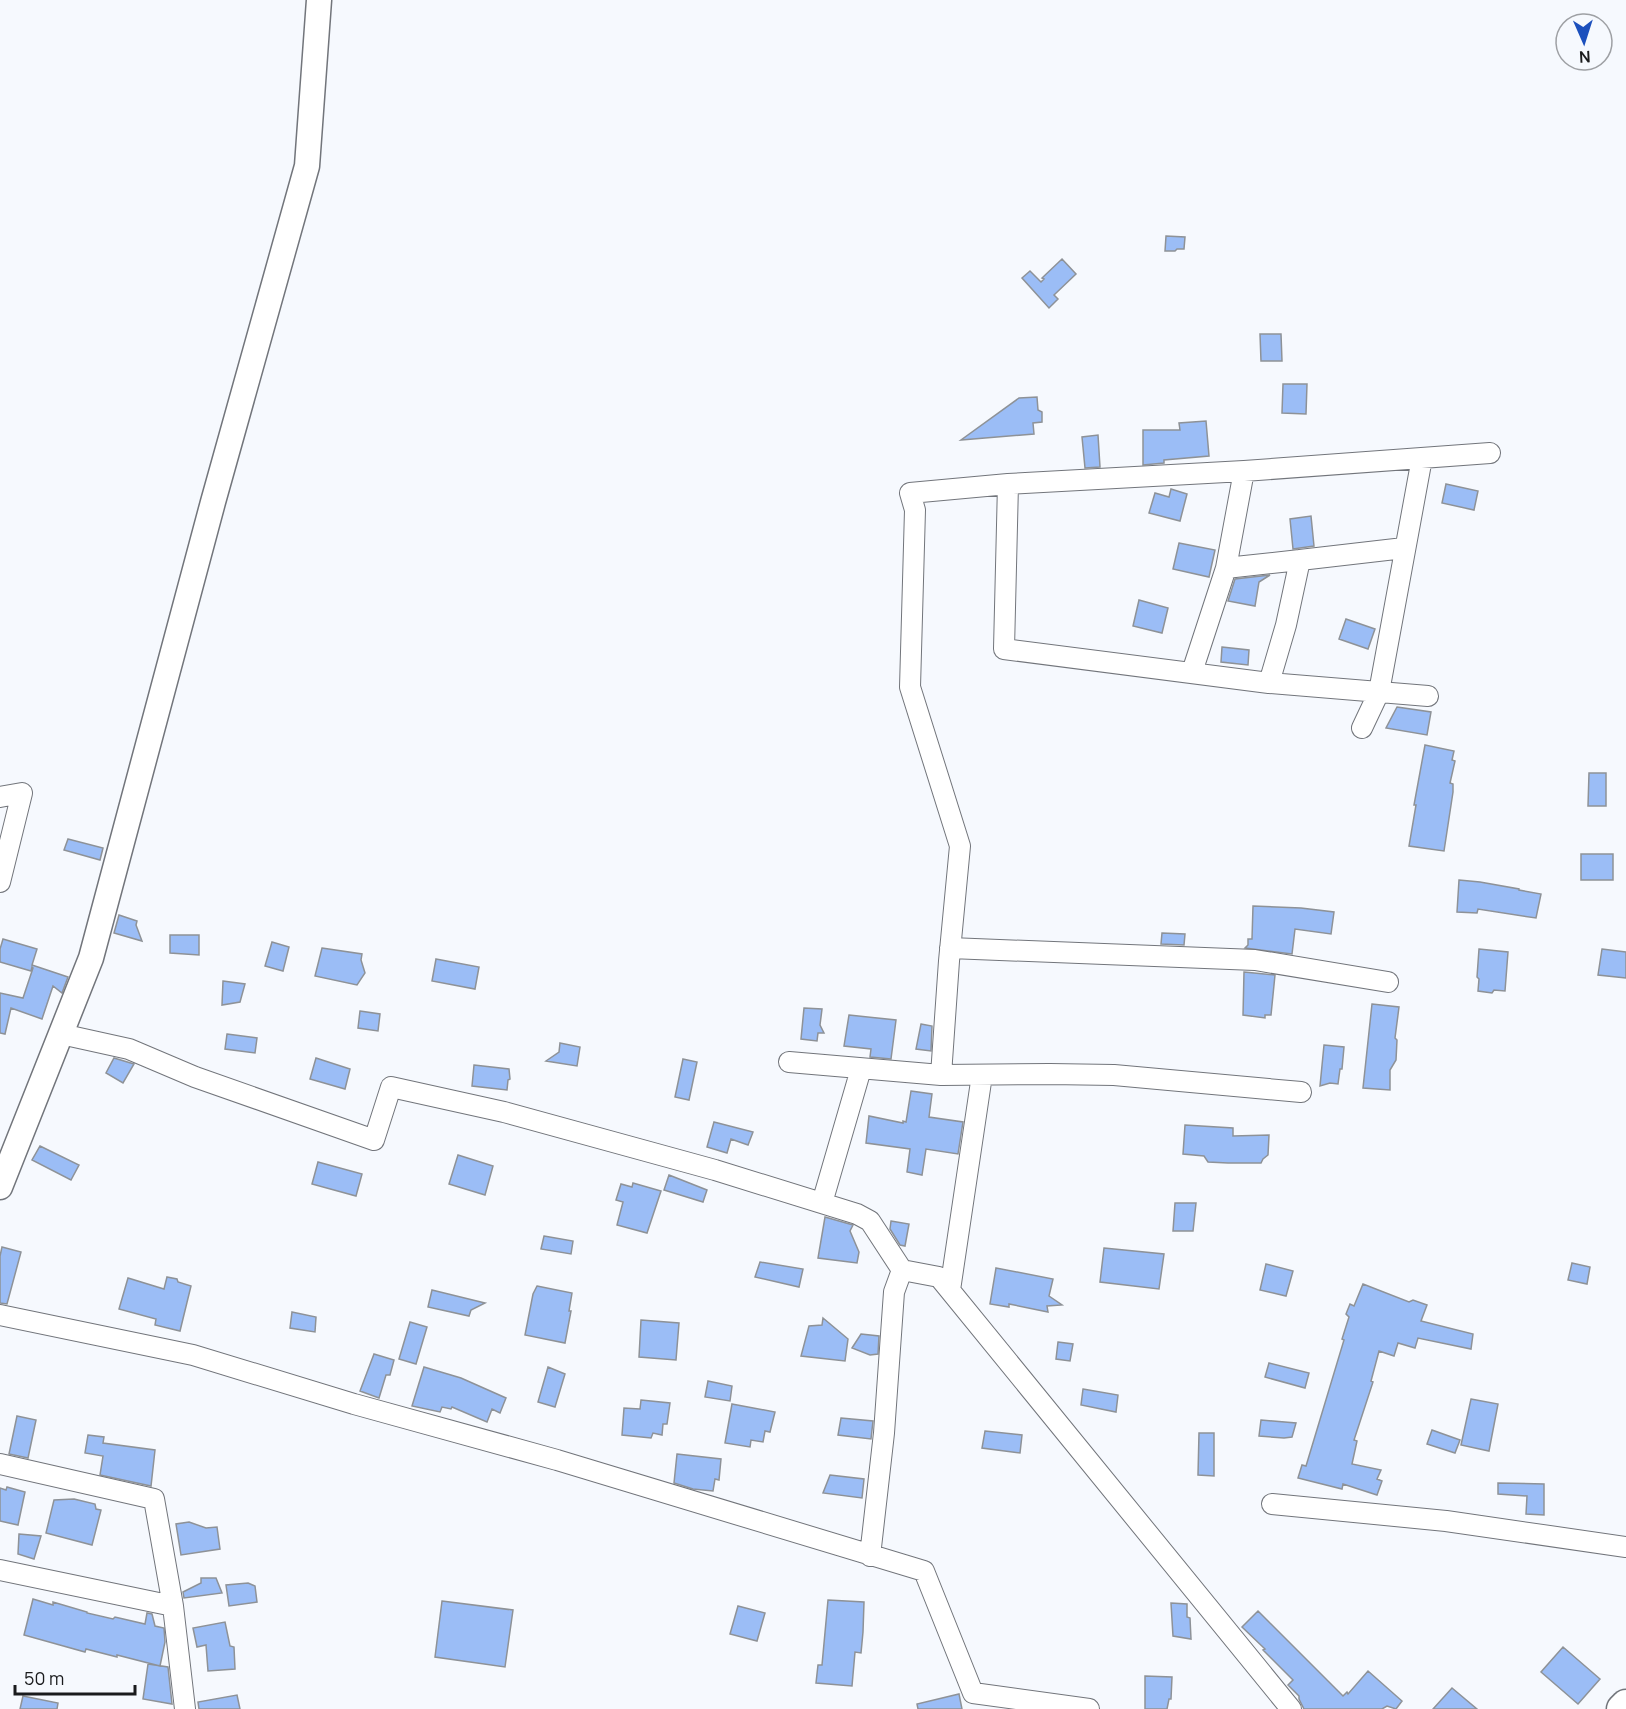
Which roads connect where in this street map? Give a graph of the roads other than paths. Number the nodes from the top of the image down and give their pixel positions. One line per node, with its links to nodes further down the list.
1 (319, 0): 18 (street)
2 (1490, 453): 3 (street)
3 (1422, 458): 4 (street); 6 (street)
4 (1244, 471): 5 (street); 8 (street)
5 (1008, 484): 9 (street); 16 (street)
6 (1404, 548): 7 (street); 11 (street)
7 (1300, 560): 8 (street); 10 (street)
8 (1226, 568): 9 (street)
9 (1192, 672): 10 (street)
10 (1269, 683): 11 (street)
11 (1379, 692): 12 (street); 13 (street)
12 (1428, 696)
13 (1362, 728)
14 (0, 797): 15 (street)
15 (0, 882)
16 (950, 948): 17 (street); 21 (street)
17 (1388, 982)
18 (61, 1034): 24 (street); 25 (street)
19 (789, 1062): 20 (street)
20 (861, 1069): 21 (street); 25 (street)
21 (941, 1075): 22 (street)
22 (982, 1075): 23 (street); 27 (street)
23 (1301, 1092)
24 (0, 1187)
25 (822, 1203): 26 (street)
26 (902, 1270): 27 (street); 32 (street)
27 (950, 1290): 38 (street)
28 (0, 1315): 32 (street)
29 (0, 1464): 34 (street)
30 (1272, 1504): 31 (street)
31 (1626, 1547)
32 (870, 1556): 37 (street)
33 (0, 1570): 34 (street)
34 (173, 1606): 36 (street)
35 (1626, 1705): 39 (main road)
36 (185, 1709)
37 (1089, 1709)
38 (1291, 1709)
39 (1622, 1709)

